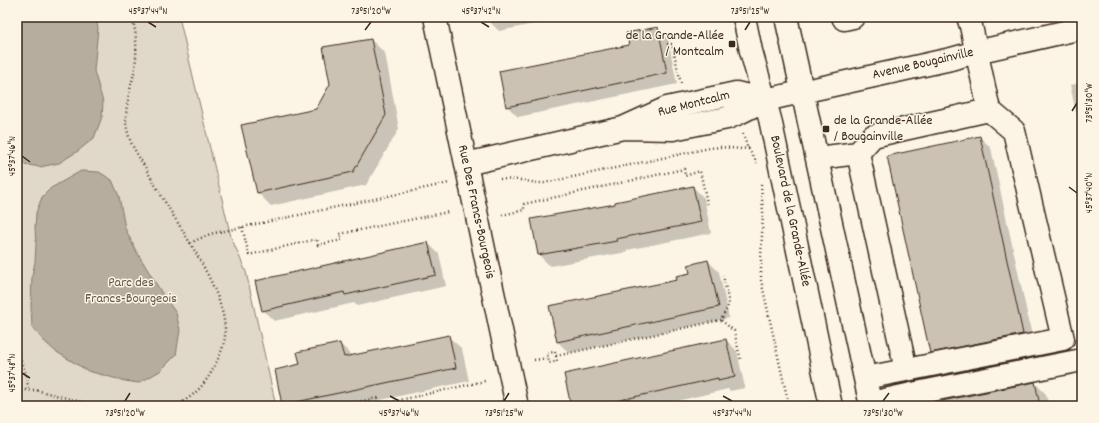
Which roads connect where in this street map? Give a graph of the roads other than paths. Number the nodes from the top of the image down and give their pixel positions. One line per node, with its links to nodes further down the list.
1 (435, 17): 14 (street, Rue Des Francs-Bourgeois)
2 (744, 17): 10 (street, Boulevard de la Grande-Allée)
3 (786, 17): 9 (street)
4 (843, 17): 5 (street)
5 (854, 17)
6 (968, 17): 8 (street)
7 (1082, 28): 8 (street, Avenue Bougainville)
8 (976, 52): 9 (street, Avenue Bougainville); 11 (street)
9 (803, 91): 10 (street, Avenue Bougainville); 13 (street)
10 (765, 100): 14 (street, Rue Montcalm); 21 (street, Boulevard de la Grande-Allée)
11 (989, 110): 12 (street); 16 (street)
12 (858, 153): 13 (street); 16 (street)
13 (818, 158): 17 (street)
14 (466, 164): 20 (street, Rue Des Francs-Bourgeois)
15 (1082, 360): 18 (street)
16 (906, 370): 17 (street)
17 (865, 378): 19 (street)
18 (913, 400): 19 (street)
19 (871, 404)
20 (517, 406)
21 (831, 406)

